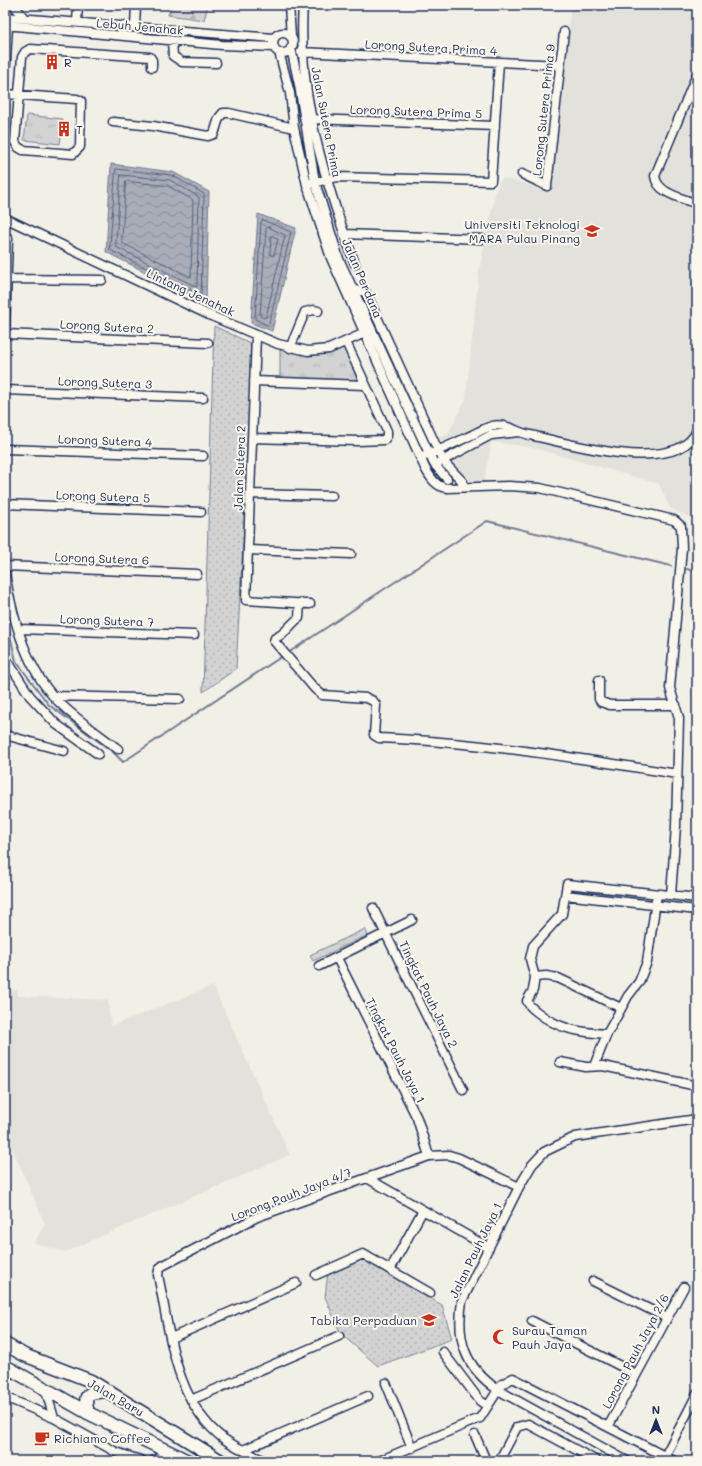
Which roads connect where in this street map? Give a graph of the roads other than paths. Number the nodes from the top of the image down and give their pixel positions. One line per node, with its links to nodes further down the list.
1 (8, 5): 7 (street)
2 (14, 5): 9 (street)
3 (78, 5): 10 (street)
4 (136, 5): 12 (street)
5 (303, 5): 20 (street, Jalan Sutera Prima)
6 (289, 7): 14 (street); 15 (street)
7 (5, 8)
8 (5, 16): 9 (street, Lebuh Jenahak)
9 (24, 18): 10 (street, Lebuh Jenahak)
10 (77, 22): 12 (street, Lebuh Jenahak)
11 (7, 25): 16 (street, Lebuh Jenahak); 27 (street)
12 (135, 27): 14 (street, Lebuh Jenahak)
13 (564, 32): 24 (street, Lorong Sutera Prima 9)
14 (276, 36): 15 (street); 19 (street)
15 (291, 36): 18 (street)
16 (172, 41): 17 (street, Lebuh Jenahak); 21 (street)
17 (186, 42): 19 (street, Lebuh Jenahak); 21 (street)
18 (291, 48): 19 (street); 36 (street, Jalan Perdana)
19 (276, 49): 33 (street, Jalan Perdana)
20 (302, 52): 22 (street, Lorong Sutera Prima 4); 30 (street, Jalan Sutera Prima)
21 (173, 56): 23 (street)
22 (499, 62): 24 (street, Lorong Sutera Prima 4); 32 (street)
23 (216, 63)
24 (560, 65): 34 (street, Lorong Sutera Prima 9)
25 (152, 67): 29 (street)
26 (697, 74): 37 (street)
27 (5, 77)
28 (5, 94): 29 (street)
29 (18, 94): 29 (street)
30 (313, 119): 32 (street, Lorong Sutera Prima 5); 35 (street, Jalan Sutera Prima)
31 (113, 122): 33 (street)
32 (495, 126): 35 (street)
33 (294, 128): 36 (street, Jalan Perdana)
34 (522, 174)
35 (326, 180): 36 (street); 39 (street, Jalan Sutera Prima)
36 (311, 183): 45 (street, Jalan Perdana); 49 (street, Jalan Perdana)
37 (697, 204)
38 (5, 218): 50 (street, Lintang Jenahak)
39 (344, 234): 41 (street); 42 (street, Jalan Sutera Prima)
40 (8, 238): 43 (street)
41 (482, 239)
42 (355, 264)
43 (8, 279): 44 (street); 48 (street)
44 (102, 280)
45 (353, 290): 47 (street, Jalan Perdana); 62 (street)
46 (318, 311): 53 (street)
47 (372, 330): 49 (street, Lintang Jenahak); 63 (street, Jalan Perdana)
48 (5, 333): 52 (street, Lorong Sutera 2)
49 (364, 334): 51 (street, Lintang Jenahak); 65 (street, Jalan Perdana)
50 (256, 336): 53 (street, Lintang Jenahak); 54 (street, Jalan Sutera 2)
51 (346, 342): 53 (street, Lintang Jenahak); 55 (street)
52 (208, 343)
53 (290, 348)
54 (254, 381): 55 (street); 60 (street, Jalan Sutera 2)
55 (365, 385): 60 (street)
56 (5, 390): 57 (street, Lorong Sutera 3)
57 (204, 398)
58 (697, 430): 59 (street)
59 (519, 432): 62 (street); 66 (street)
60 (252, 438): 71 (street, Jalan Sutera 2)
61 (5, 449): 64 (street, Lorong Sutera 4)
62 (439, 451): 63 (street); 66 (street)
63 (430, 454): 65 (street); 67 (street, Jalan Perdana)
64 (203, 456)
65 (421, 458): 68 (street, Jalan Perdana)
66 (443, 461): 67 (street); 70 (street)
67 (434, 464): 68 (street); 69 (street, Jalan Perdana)
68 (425, 468): 88 (street, Jalan Perdana)
69 (447, 479)
70 (463, 482)
71 (250, 494): 72 (street); 75 (street, Jalan Sutera 2)
72 (332, 496)
73 (5, 504): 74 (street, Lorong Sutera 5)
74 (200, 512)
75 (248, 550): 76 (street); 80 (street, Jalan Sutera 2)
76 (351, 554)
77 (5, 566): 79 (street, Lorong Sutera 6)
78 (5, 574): 82 (street)
79 (197, 574)
80 (300, 603): 81 (street); 93 (street)
81 (310, 604)
82 (19, 629): 83 (street, Lorong Sutera 7); 86 (street)
83 (194, 636)
84 (5, 659): 92 (street)
85 (599, 680): 88 (street)
86 (53, 696): 87 (street); 90 (street)
87 (180, 698)
88 (676, 705): 93 (street)
89 (5, 735): 91 (street)
90 (118, 749)
91 (64, 751)
92 (98, 754)
93 (678, 774): 96 (street)
94 (658, 894): 95 (street); 96 (street); 98 (street)
95 (565, 895): 98 (street); 105 (street)
96 (671, 895): 97 (street)
97 (697, 898)
98 (656, 904): 100 (street); 106 (street)
99 (373, 908): 102 (street, Tingkat Pauh Jaya 2)
100 (697, 910)
101 (412, 920): 102 (street)
102 (386, 934): 103 (street); 111 (street, Tingkat Pauh Jaya 2)
103 (337, 958): 104 (street); 113 (street, Tingkat Pauh Jaya 1)
104 (319, 966)
105 (535, 977): 106 (street); 107 (street)
106 (621, 1008): 107 (street)
107 (607, 1034): 109 (street)
108 (560, 1062): 109 (street)
109 (594, 1066): 110 (street)
110 (697, 1086)
111 (463, 1090)
112 (697, 1119): 115 (street, Jalan Pauh Jaya 1)
113 (429, 1156): 114 (street, Lorong Pauh Jaya 4/7); 115 (street, Lorong Pauh Jaya 4/7)
114 (367, 1178): 116 (street); 127 (street, Lorong Pauh Jaya 4/7)
115 (519, 1187): 117 (street, Jalan Pauh Jaya 1)
116 (423, 1210): 117 (street); 118 (street)
117 (489, 1248): 134 (street, Jalan Pauh Jaya 1)
118 (391, 1268): 119 (street); 123 (street)
119 (316, 1275)
120 (593, 1281): 124 (street)
121 (296, 1283): 127 (street)
122 (684, 1287): 124 (street, Lorong Pauh Jaya 2/6)
123 (430, 1293)
124 (667, 1318): 131 (street, Lorong Pauh Jaya 2/6)
125 (532, 1321): 131 (street)
126 (339, 1336): 139 (street)
127 (171, 1338): 139 (street, Lorong Pauh Jaya 4/7)
128 (5, 1344): 135 (highway, Jalan Baru)
129 (443, 1352): 140 (street)
130 (5, 1366): 133 (highway, Jalan Baru)
131 (636, 1374): 143 (street, Lorong Pauh Jaya 2/6)
132 (386, 1383): 145 (street)
133 (45, 1388): 141 (highway, Jalan Baru); 142 (street)
134 (498, 1390): 140 (street); 143 (street); 159 (street, Jalan Pauh Jaya 1)
135 (108, 1391): 141 (highway); 153 (highway, Jalan Baru)
136 (697, 1394): 148 (street)
137 (368, 1396): 146 (street)
138 (5, 1397): 142 (street)
139 (190, 1400): 146 (street, Lorong Pauh Jaya 4/7)
140 (488, 1406): 145 (street)
141 (88, 1413): 147 (highway, Jalan Baru)
142 (54, 1418): 149 (street)
143 (608, 1427): 148 (street)
144 (475, 1435): 156 (street)
145 (412, 1448): 155 (street)
146 (242, 1450): 154 (street, Lorong Pauh Jaya 4/7)
147 (170, 1453): 151 (street); 152 (highway, Jalan Baru)
148 (665, 1456): 160 (street)
149 (127, 1458): 150 (street)
150 (143, 1461)
151 (153, 1461)
152 (188, 1461)
153 (221, 1461)
154 (264, 1461)
155 (379, 1461)
156 (486, 1461)
157 (499, 1461): 158 (street)
158 (597, 1461)
159 (627, 1461)
160 (674, 1461)

